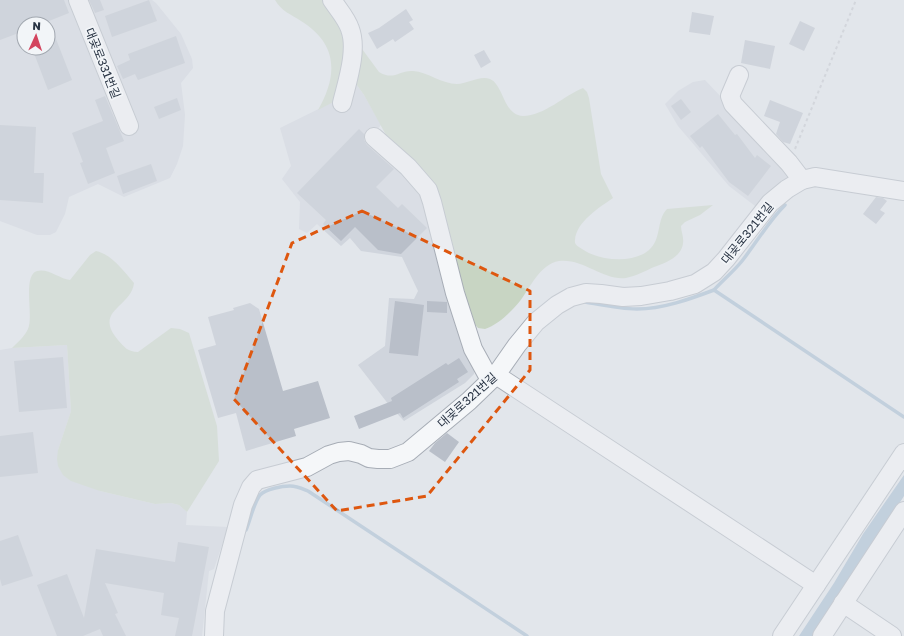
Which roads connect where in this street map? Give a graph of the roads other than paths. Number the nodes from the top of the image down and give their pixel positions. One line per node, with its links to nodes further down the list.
1 (78, 0): 5 (lane, 대곶로331번길)
2 (332, 0): 4 (lane)
3 (739, 75): 7 (lane)
4 (342, 103)
5 (128, 126)
6 (374, 137): 9 (lane)
7 (802, 180): 8 (lane, 대곶로321번길); 9 (lane, 대곶로321번길)
8 (904, 191)
9 (493, 378): 12 (lane); 14 (lane, 대곶로321번길)
10 (904, 453): 12 (lane)
11 (904, 511): 13 (lane)
12 (816, 585): 15 (lane)
13 (843, 604): 16 (lane); 17 (lane)
14 (214, 636)
15 (782, 636)
16 (822, 636)
17 (892, 636)

